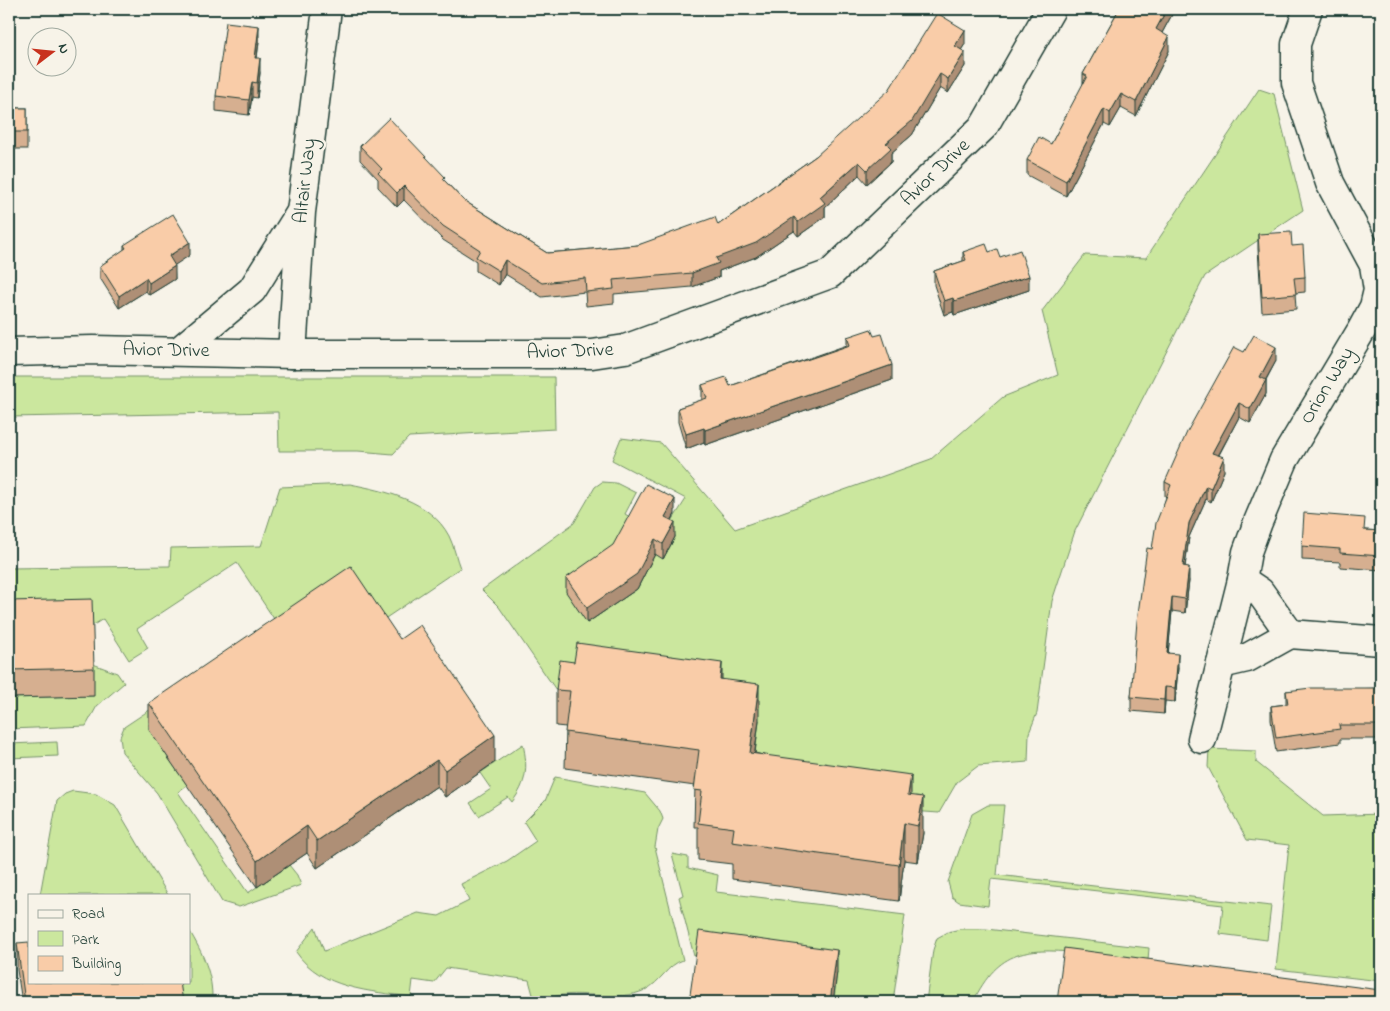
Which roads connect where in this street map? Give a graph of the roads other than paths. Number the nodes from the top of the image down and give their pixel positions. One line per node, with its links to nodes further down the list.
1 (327, 9): 4 (street, Altair Way)
2 (1051, 9): 8 (street, Avior Drive)
3 (1308, 9): 5 (street, Orion Way)
4 (301, 212): 6 (street); 8 (street, Altair Way)
5 (1379, 290): 9 (street, Orion Way)
6 (179, 351): 7 (street, Avior Drive); 8 (street, Avior Drive)
7 (9, 352)
8 (292, 354)
9 (1242, 580): 10 (street); 12 (street, Orion Way)
10 (1290, 634): 11 (street); 12 (street)
11 (1381, 641)
12 (1221, 664): 13 (street, Orion Way)
13 (1202, 739)

